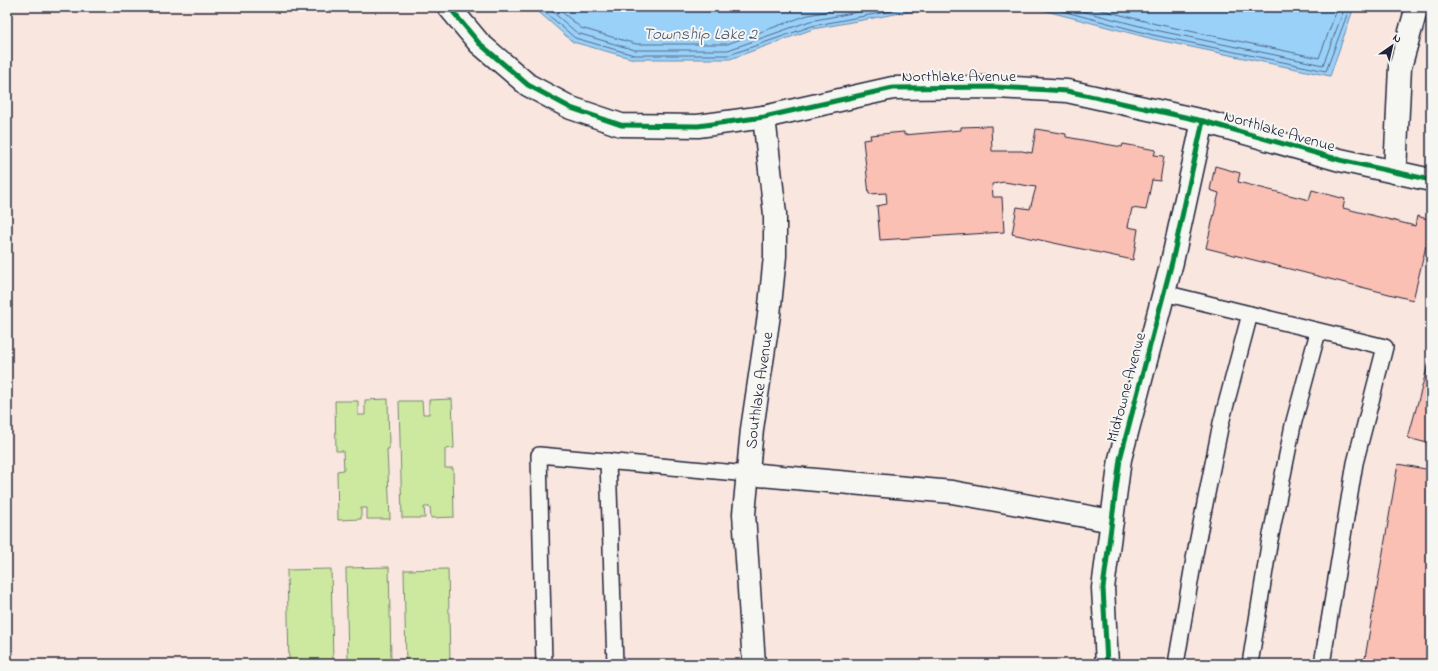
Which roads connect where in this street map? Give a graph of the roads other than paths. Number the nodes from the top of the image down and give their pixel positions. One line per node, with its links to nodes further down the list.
1 (448, 7): 3 (street, Northlake Avenue)
2 (1417, 7): 5 (street)
3 (764, 117): 4 (street, Northlake Avenue); 11 (street, Southlake Avenue)
4 (1203, 121): 5 (street, Northlake Avenue); 7 (street, Midtowne Avenue)
5 (1395, 172): 6 (street, Northlake Avenue)
6 (1431, 180)
7 (1164, 293): 8 (lane); 12 (street, Midtowne Avenue)
8 (1250, 314): 9 (lane); 17 (lane)
9 (1318, 332): 18 (lane); 19 (lane)
10 (608, 461): 11 (lane); 13 (lane); 14 (lane)
11 (748, 474): 12 (street); 15 (street, Southlake Avenue)
12 (1112, 521): 16 (street, Midtowne Avenue)
13 (544, 664)
14 (614, 664)
15 (754, 664)
16 (1107, 664)
17 (1176, 664)
18 (1250, 664)
19 (1322, 664)

